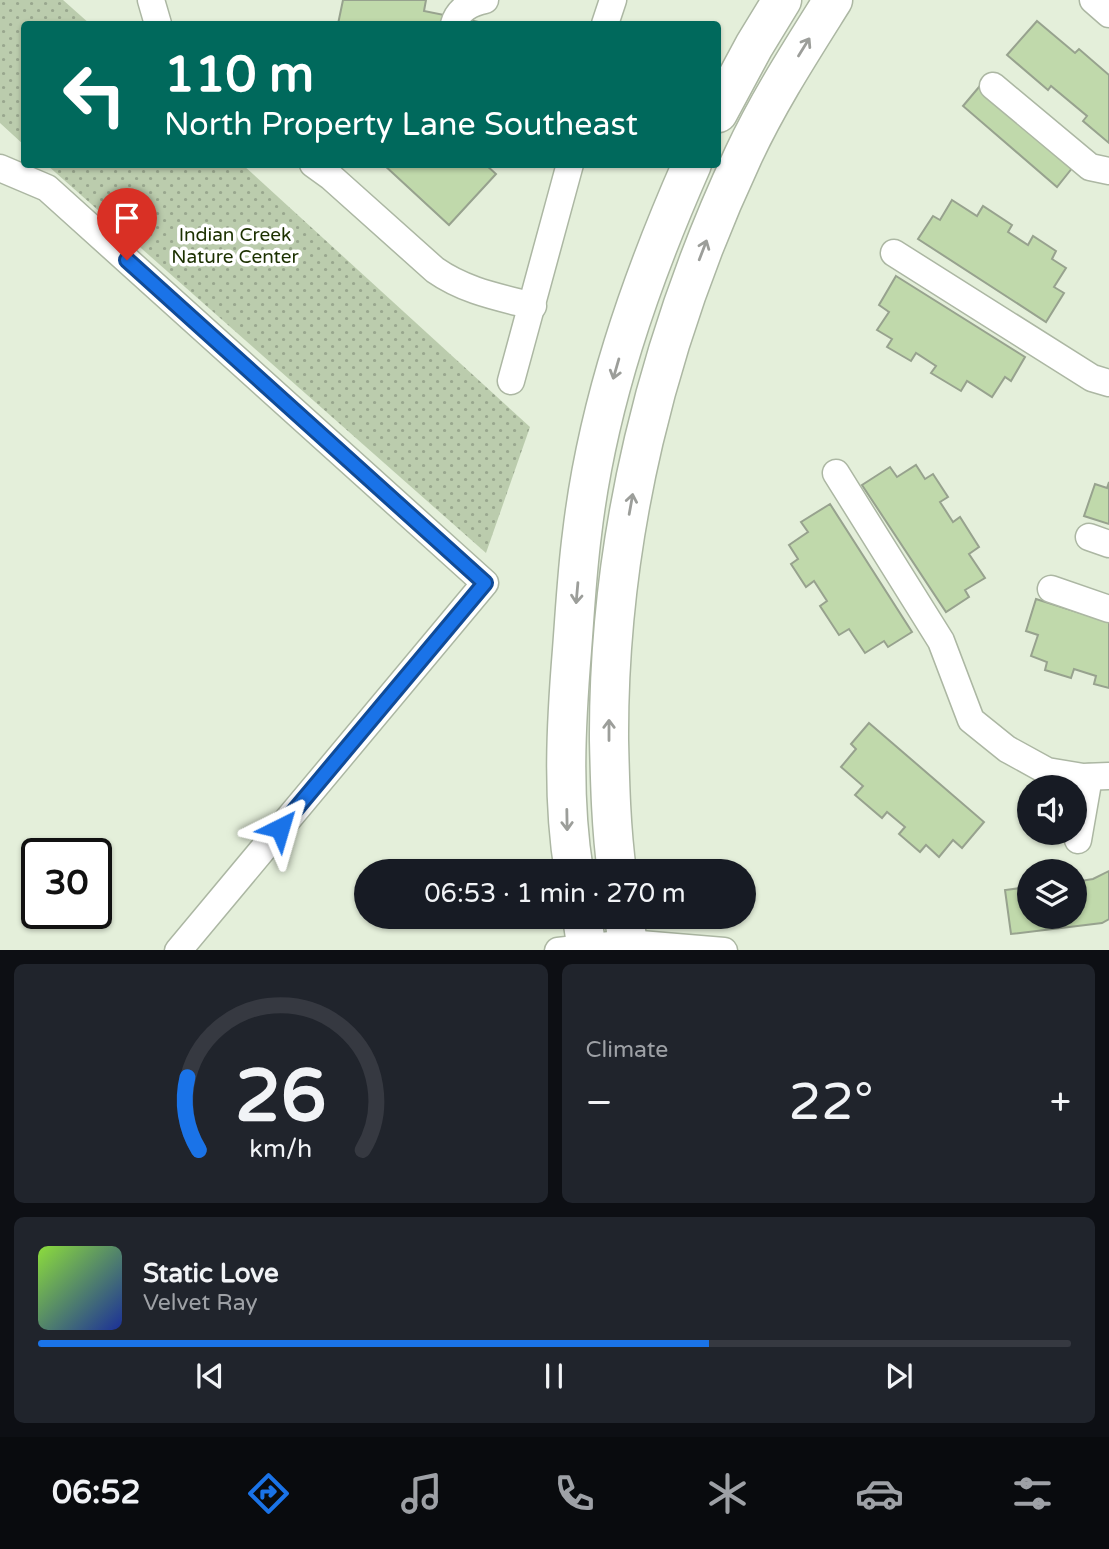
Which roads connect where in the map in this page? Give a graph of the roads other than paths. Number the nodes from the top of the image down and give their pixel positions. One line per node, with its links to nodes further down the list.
1 (151, 0): 8 (street)
2 (485, 0): 9 (street)
3 (611, 0): 10 (street)
4 (782, 0): 12 (highway)
5 (833, 0): 28 (highway, one-way to 5)
6 (1093, 0): 7 (street)
7 (1109, 14)
8 (157, 21)
9 (455, 21)
10 (606, 21)
11 (993, 86): 17 (street)
12 (721, 107)
13 (0, 168): 31 (street)
14 (319, 168): 19 (street)
15 (569, 168): 19 (street)
16 (690, 168): 27 (highway, one-way to 27)
17 (1109, 171)
18 (894, 253): 21 (street)
19 (533, 306): 20 (street)
20 (511, 381)
21 (1109, 383)
22 (836, 473): 25 (street)
23 (1051, 589): 24 (street)
24 (1109, 609)
25 (1099, 777): 26 (street)
26 (1087, 813)
27 (572, 859)
28 (615, 859)
29 (627, 937): 30 (street); 32 (street)
30 (578, 941)
31 (177, 950)
32 (724, 950)

